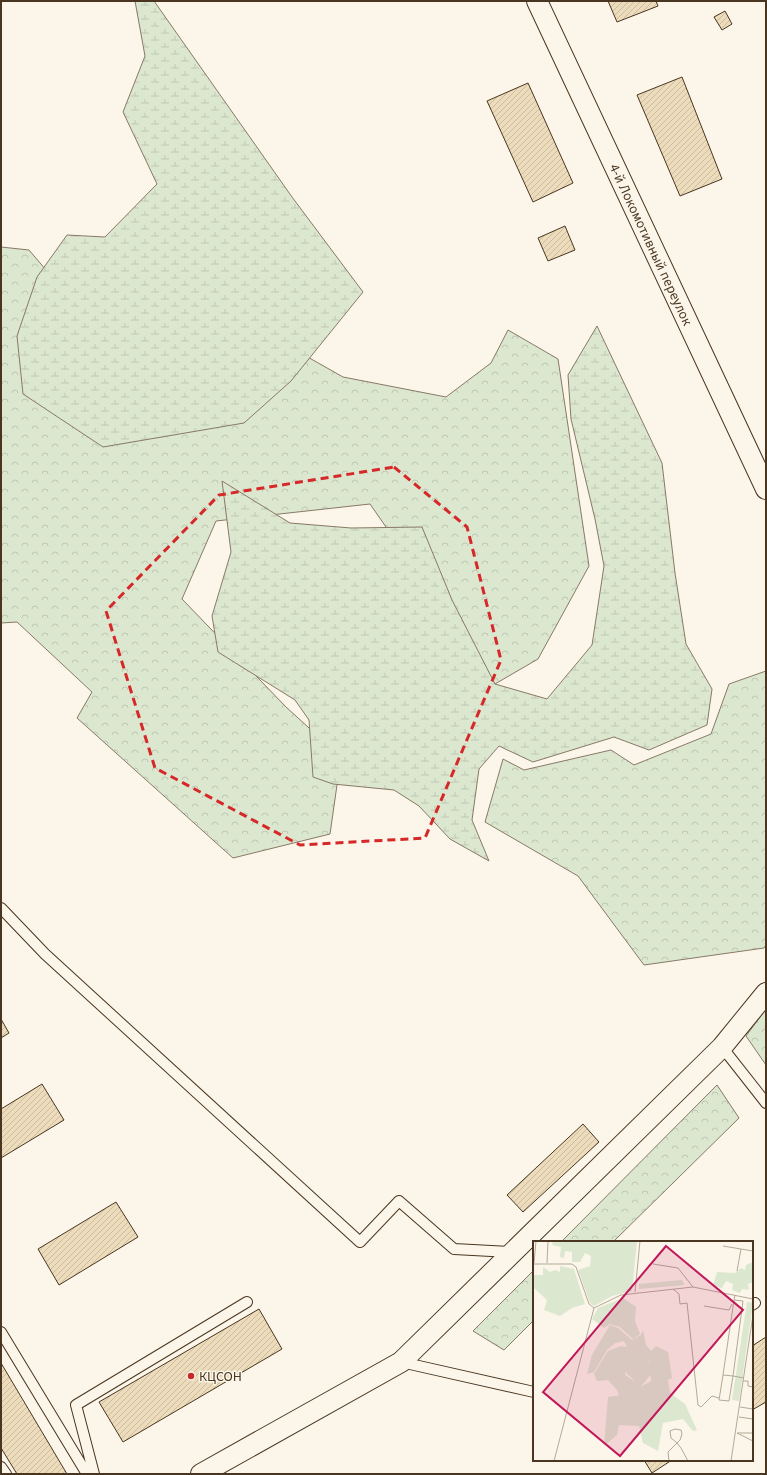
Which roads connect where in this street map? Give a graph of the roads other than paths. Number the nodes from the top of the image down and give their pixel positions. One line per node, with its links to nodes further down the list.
1 (537, 1): 2 (street, 4-й Локомотивный переулок)
2 (766, 489)
3 (1, 908): 7 (lane)
4 (766, 993): 5 (street)
5 (722, 1047): 6 (lane); 7 (street)
6 (766, 1103)
7 (514, 1252): 10 (street)
8 (247, 1302): 15 (lane)
9 (1, 1332): 14 (lane)
10 (402, 1362): 11 (lane); 16 (street)
11 (533, 1392)
12 (1, 1467): 13 (lane)
13 (6, 1474)
14 (87, 1474)
15 (94, 1474)
16 (201, 1474)

